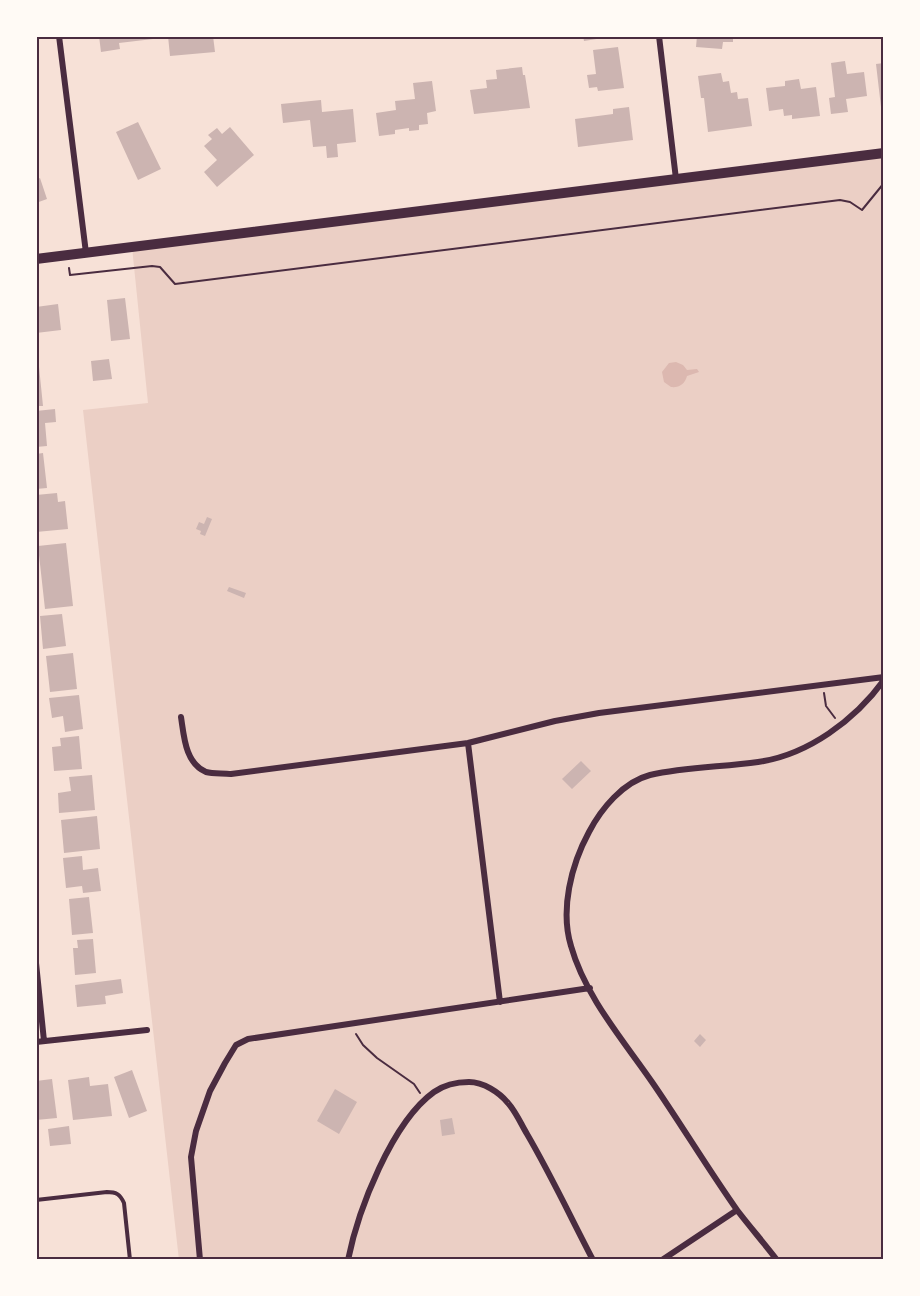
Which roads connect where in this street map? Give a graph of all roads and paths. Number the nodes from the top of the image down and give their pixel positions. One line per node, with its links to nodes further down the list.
1 (59, 36): 6 (street)
2 (659, 36): 4 (street)
3 (884, 153): 4 (street)
4 (676, 179): 6 (street)
5 (884, 183): 8 (path)
6 (86, 253): 7 (street)
7 (36, 259)
8 (69, 266)
9 (884, 679): 10 (street); 12 (street)
10 (823, 685): 12 (path); 13 (street)
11 (181, 717): 13 (street)
12 (840, 725): 15 (street)
13 (468, 743): 16 (street)
14 (36, 963): 19 (street)
15 (590, 988): 16 (street); 23 (street)
16 (500, 1002): 17 (street)
17 (349, 1024): 21 (path); 25 (street)
18 (147, 1030): 19 (street)
19 (44, 1041): 20 (street)
20 (36, 1042)
21 (424, 1100): 26 (street); 27 (street)
22 (36, 1200): 24 (lane)
23 (737, 1210): 28 (street); 29 (street)
24 (130, 1260)
25 (200, 1260)
26 (348, 1260)
27 (593, 1260)
28 (662, 1260)
29 (777, 1260)

